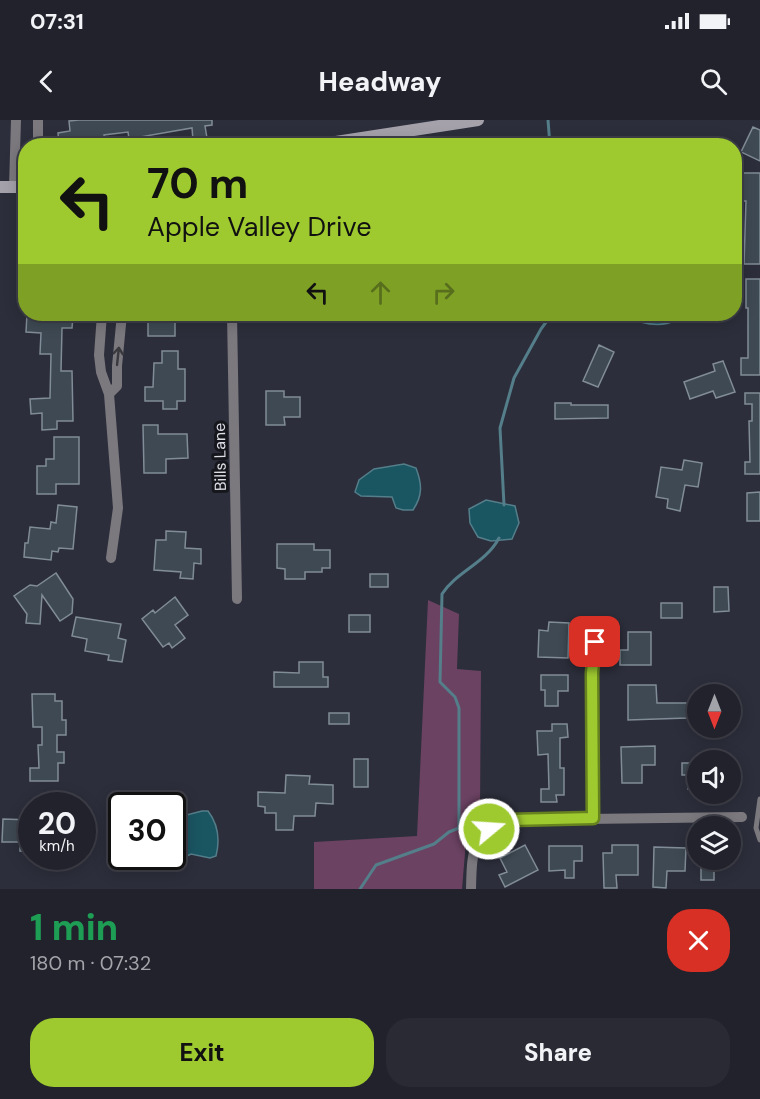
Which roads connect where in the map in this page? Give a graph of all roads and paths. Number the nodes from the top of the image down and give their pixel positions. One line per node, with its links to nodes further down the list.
1 (16, 120): 6 (street)
2 (38, 120): 4 (street)
3 (478, 120): 5 (main road)
4 (38, 138)
5 (361, 138)
6 (18, 154)
7 (0, 187): 8 (main road)
8 (18, 187)
9 (102, 321): 12 (street)
10 (122, 321): 12 (street, one-way to 10)
11 (232, 321): 14 (street, Bills Lane)
12 (109, 394): 13 (street)
13 (111, 558)
14 (237, 599)
15 (595, 642): 18 (street)
16 (760, 799): 19 (lane)
17 (742, 817): 18 (street)
18 (593, 818): 20 (street)
19 (760, 840)
20 (471, 889)

